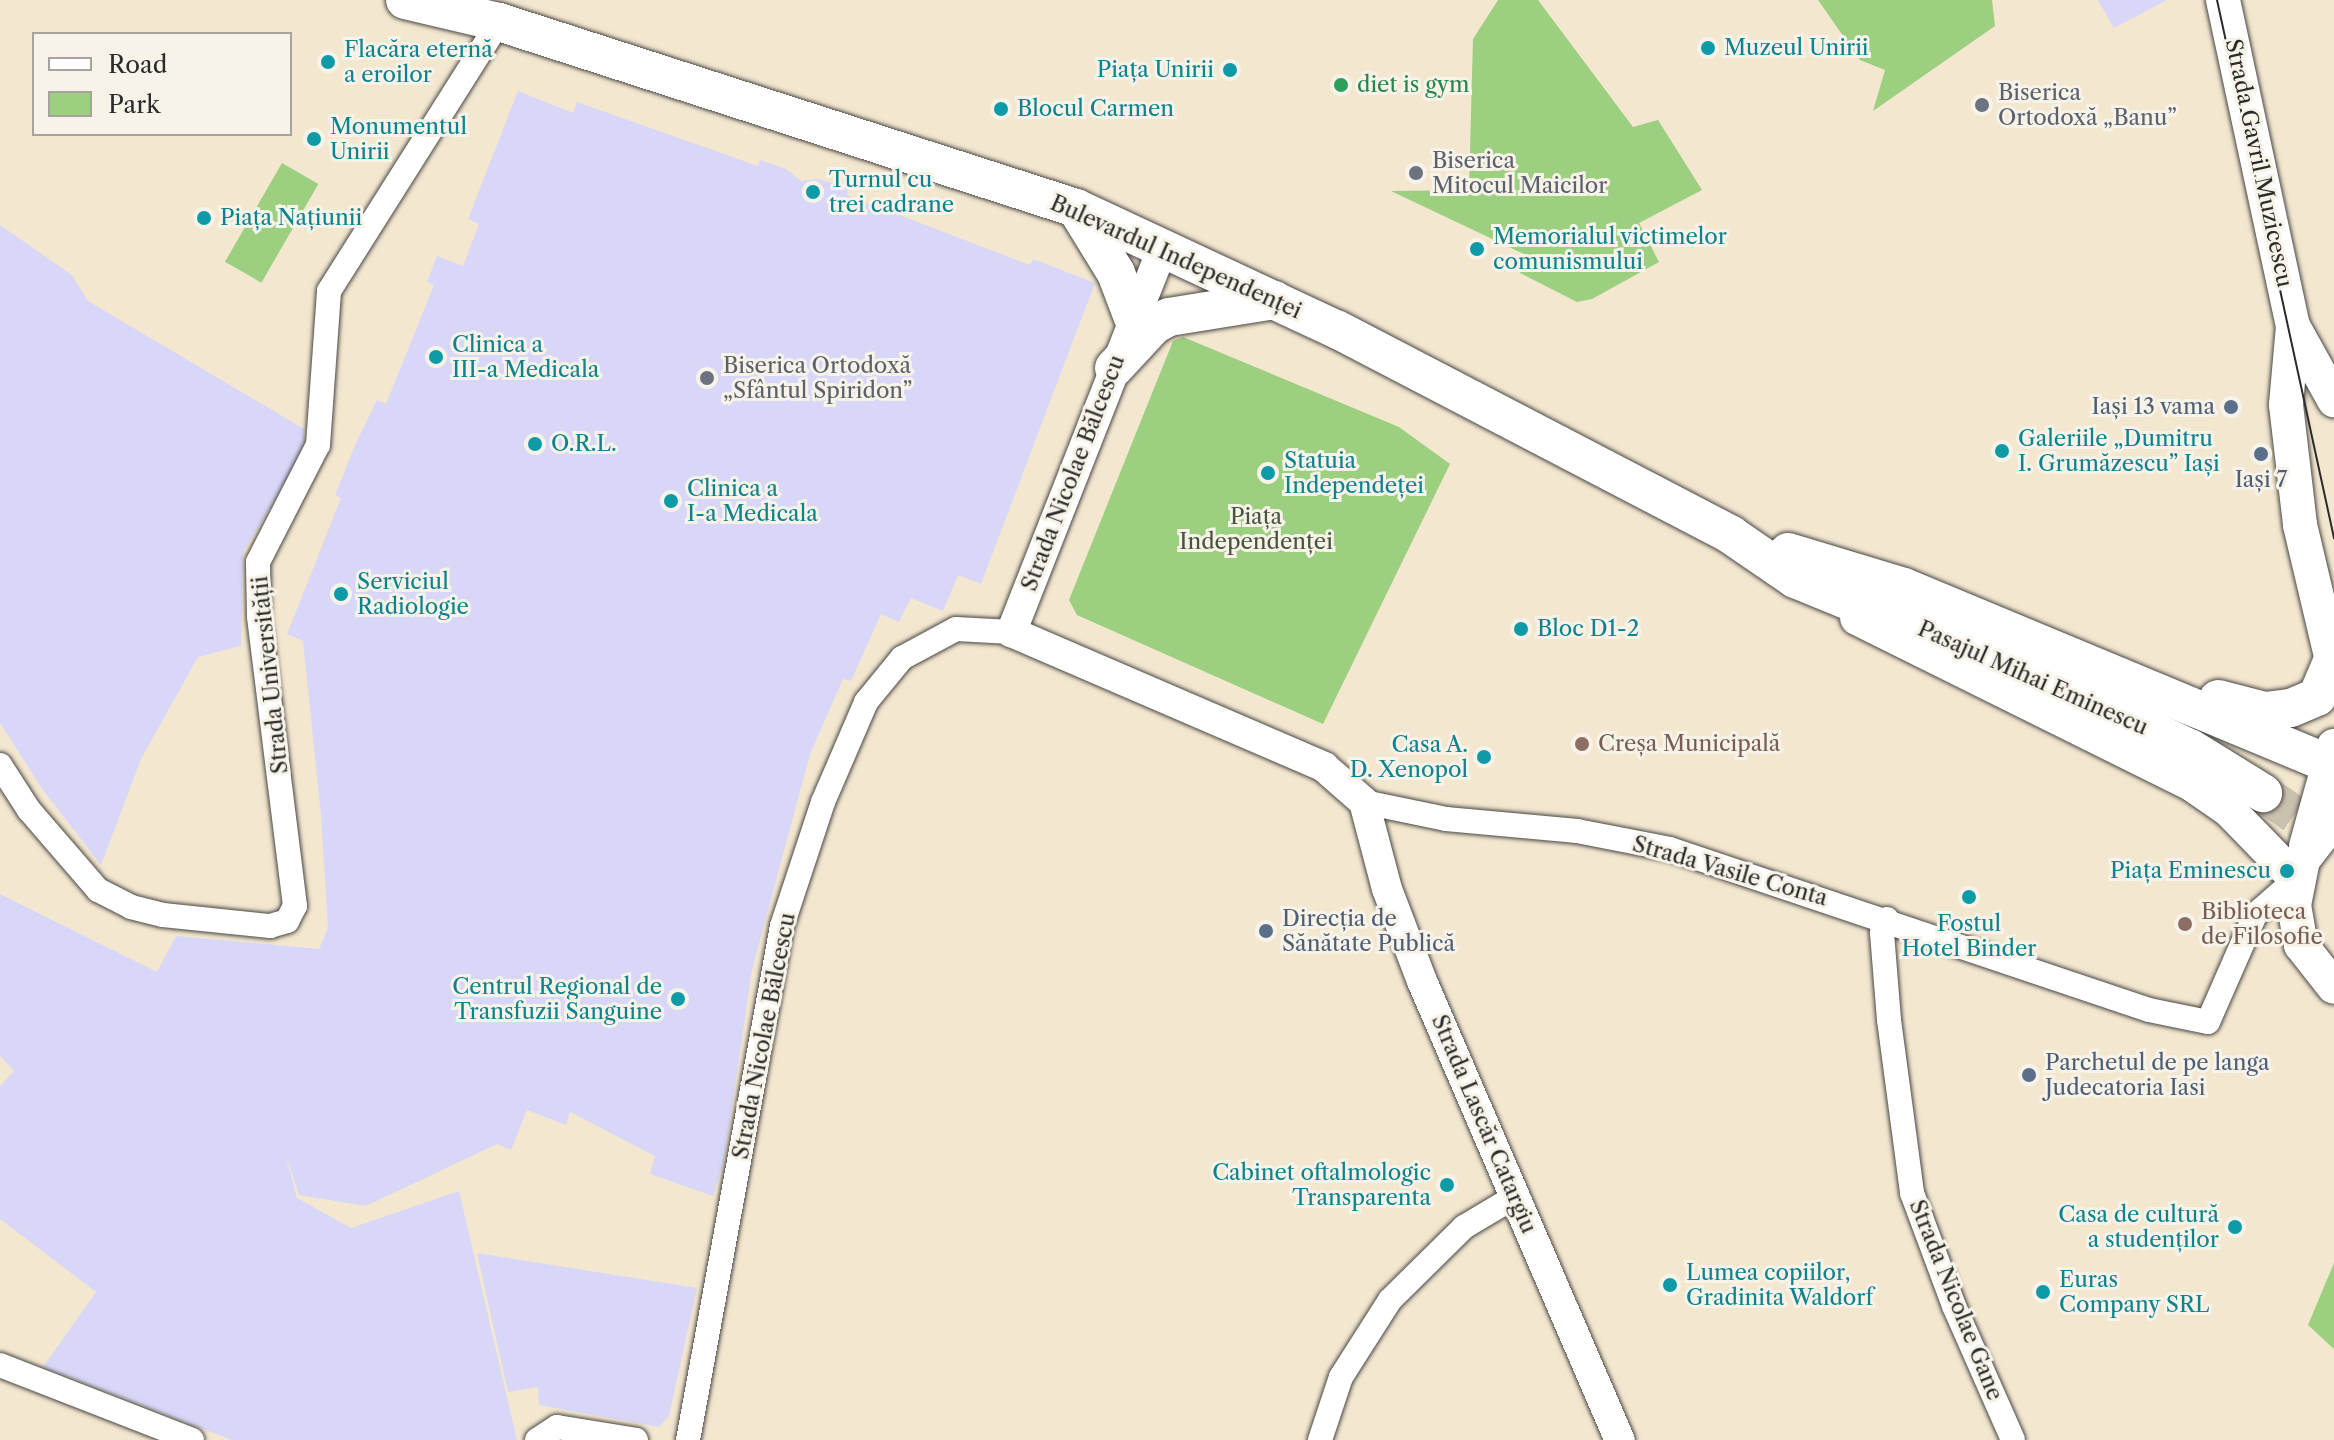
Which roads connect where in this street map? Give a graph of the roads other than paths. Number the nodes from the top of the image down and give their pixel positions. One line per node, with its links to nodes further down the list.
1 (405, 0): 3 (main road, Bulevardul Independenței)
2 (2223, 0): 8 (main road, Strada Gavril Muzicescu)
3 (505, 11): 4 (main road, Bulevardul Independenței); 16 (street, Strada Universității)
4 (1076, 208): 5 (main road, Bulevardul Independenței); 7 (main road)
5 (1163, 247): 6 (main road, Bulevardul Independenței); 7 (street, Strada Nicolae Bălcescu)
6 (1275, 300): 9 (main road); 11 (main road, Bulevardul Independenței)
7 (1133, 318): 9 (street, Strada Nicolae Bălcescu)
8 (2293, 326): 10 (main road, Strada Gavril Muzicescu); 13 (main road, Strada Gavril Muzicescu)
9 (1114, 368): 12 (street, Strada Nicolae Bălcescu)
10 (2334, 400)
11 (1800, 568): 14 (main road); 17 (main road, Pasajul Mihai Eminescu); 20 (main road)
12 (1011, 632): 18 (street, Strada Vasile Conta); 28 (street, Strada Nicolae Bălcescu)
13 (2333, 665): 14 (main road)
14 (2145, 686): 15 (main road)
15 (2332, 758): 20 (main road)
16 (0, 765)
17 (2266, 787)
18 (1364, 802): 21 (street, Strada Vasile Conta); 23 (street, Strada Lascăr Catargiu)
19 (2334, 820): 20 (main road)
20 (2300, 870): 21 (street, Strada Vasile Conta); 22 (main road)
21 (1887, 919): 31 (street, Strada Nicolae Gane)
22 (2334, 987)
23 (1516, 1196): 29 (street); 30 (street, Strada Lascăr Catargiu)
24 (0, 1365): 25 (street)
25 (192, 1440)
26 (537, 1440): 27 (street)
27 (636, 1440)
28 (688, 1440)
29 (1320, 1440)
30 (1620, 1440)
31 (2013, 1440)

